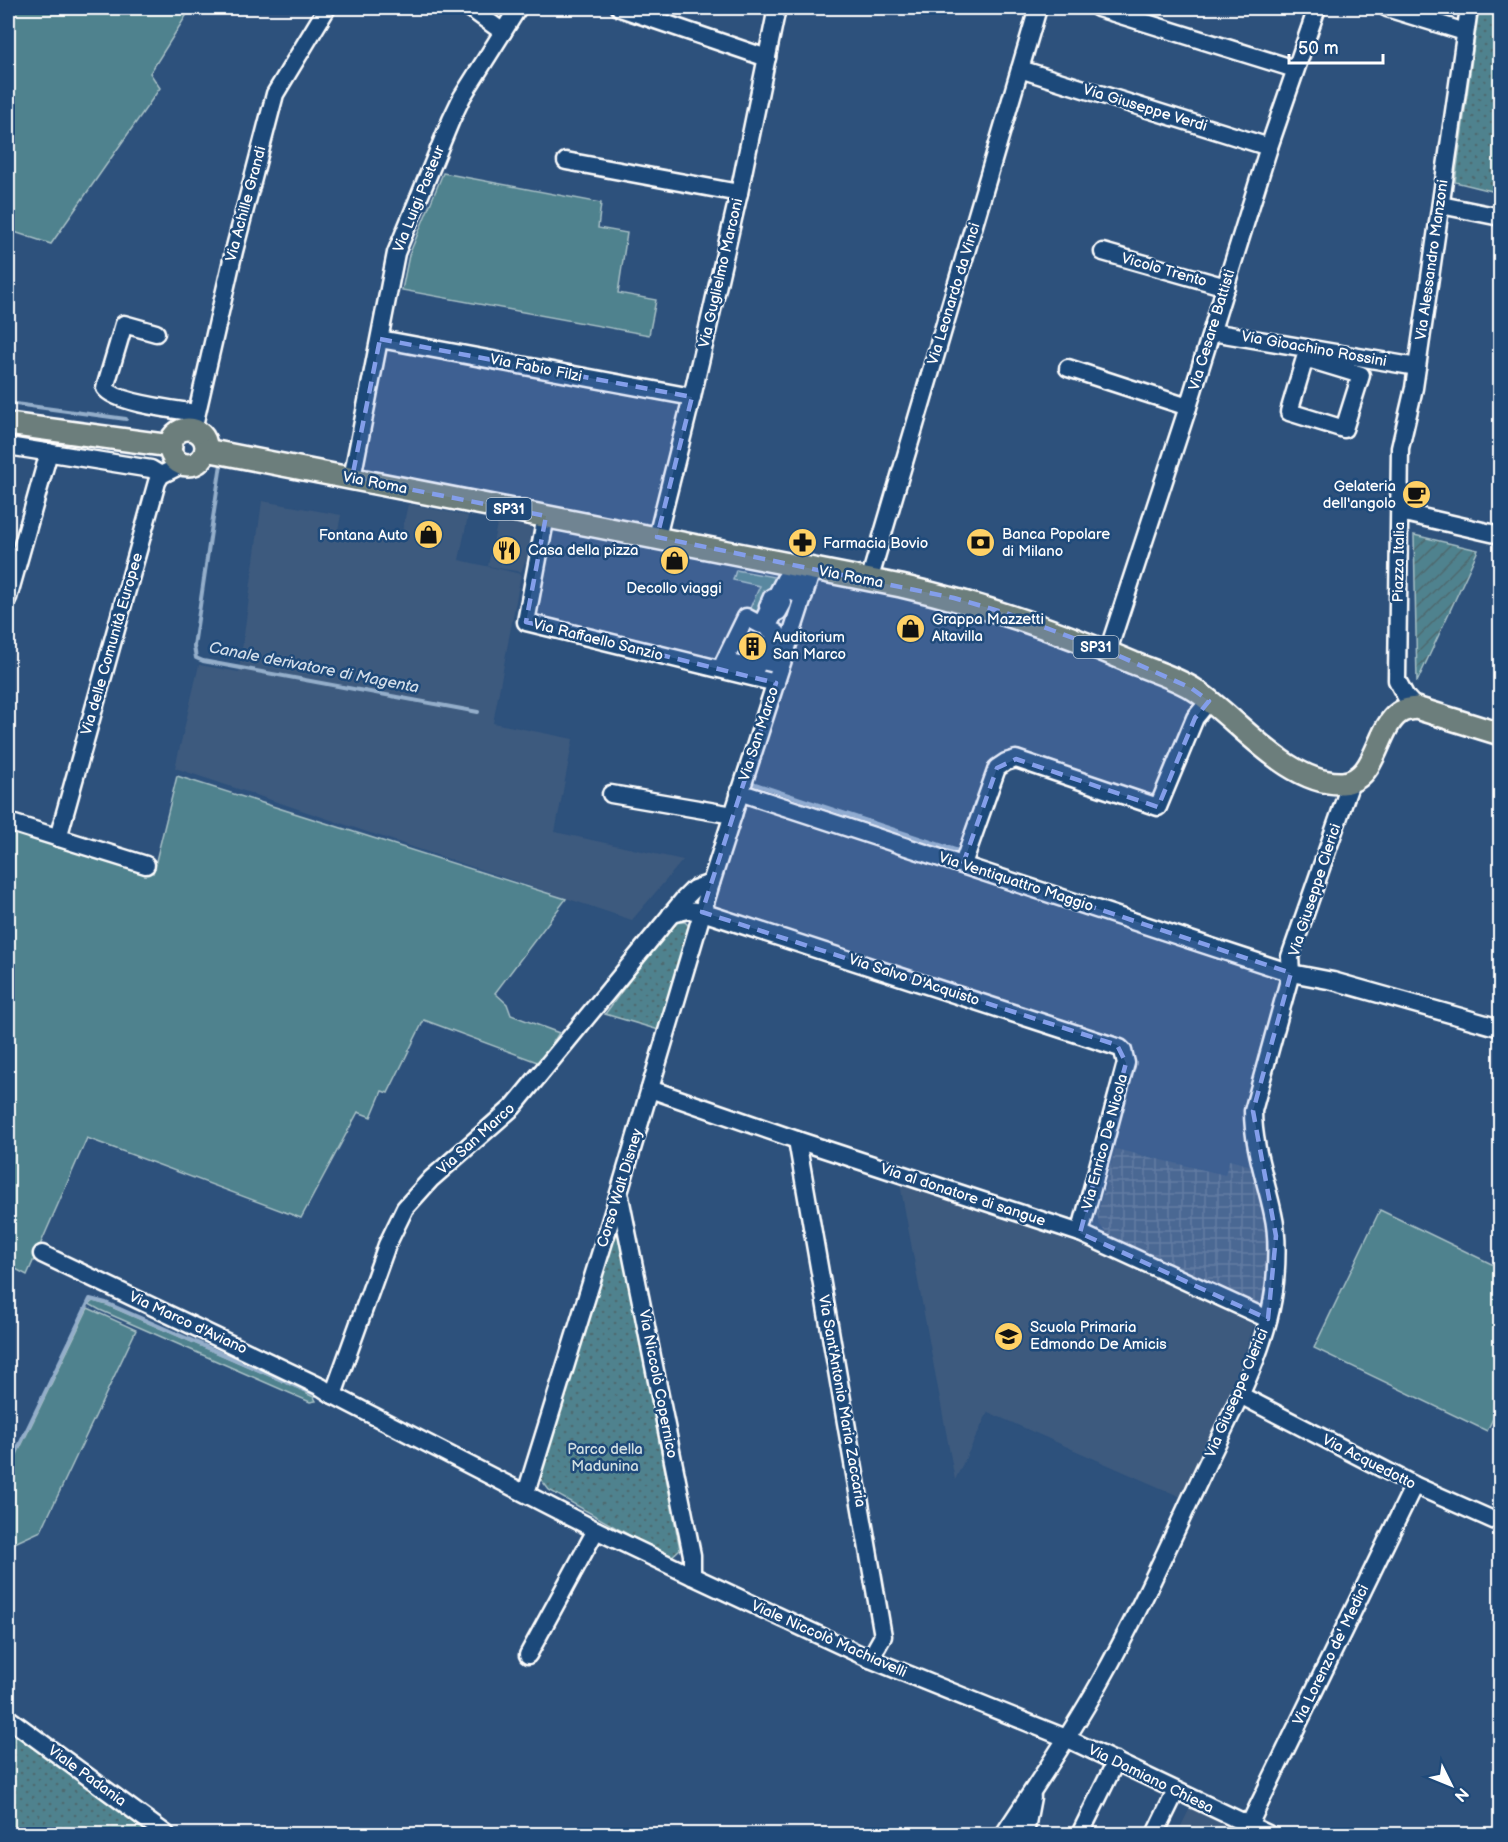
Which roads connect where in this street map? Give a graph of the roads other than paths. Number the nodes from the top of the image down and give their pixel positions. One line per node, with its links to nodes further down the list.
1 (327, 8): 31 (street, Via Achille Grandi)
2 (470, 8): 11 (street)
3 (518, 8): 11 (street, Via Luigi Pasteur)
4 (620, 8): 13 (street)
5 (777, 8): 13 (street, Via Guglielmo Marconi)
6 (1038, 8): 14 (street, Via Leonardo da Vinci)
7 (1098, 8): 15 (street)
8 (1317, 8): 15 (street, Via Cesare Battisti)
9 (1387, 8): 12 (street)
10 (1469, 8): 12 (street, Via Alessandro Manzoni)
11 (503, 32): 25 (street, Via Luigi Pasteur)
12 (1465, 32): 19 (street, Via Alessandro Manzoni)
13 (766, 58): 18 (street, Via Guglielmo Marconi)
14 (1020, 69): 16 (street, Via Giuseppe Verdi); 45 (street, Via Leonardo da Vinci)
15 (1295, 69): 16 (street, Via Cesare Battisti)
16 (1269, 147): 22 (street, Via Cesare Battisti)
17 (566, 161): 18 (street)
18 (739, 193): 29 (street, Via Guglielmo Marconi)
19 (1441, 205): 20 (street); 27 (street, Via Alessandro Manzoni)
20 (1500, 217)
21 (1103, 252): 22 (street, Vicolo Trento)
22 (1226, 287): 23 (street, Via Cesare Battisti)
23 (1212, 332): 27 (street, Via Gioachino Rossini); 30 (street, Via Cesare Battisti)
24 (156, 333): 31 (street)
25 (380, 339): 29 (street, Via Fabio Filzi); 39 (street, Via Luigi Pasteur)
26 (1305, 358): 26 (street)
27 (1417, 367): 40 (street, Via Alessandro Manzoni)
28 (1068, 368): 30 (street)
29 (692, 397): 43 (street, Via Guglielmo Marconi)
30 (1188, 407): 48 (street, Via Cesare Battisti)
31 (194, 422): 34 (main road); 35 (main road)
32 (8, 424): 34 (main road)
33 (8, 446): 36 (street)
34 (171, 446): 37 (main road)
35 (206, 450): 37 (main road); 39 (main road, Via Roma / SP31)
36 (49, 452): 38 (street); 47 (street)
37 (183, 464): 38 (street)
38 (161, 475): 58 (street, Via delle Comunità Europee)
39 (352, 478): 41 (main road, Via Roma / SP31)
40 (1400, 512): 42 (street, Piazza Italia); 51 (street, Piazza Italia)
41 (546, 516): 43 (main road, Via Roma / SP31); 49 (street, Via Raffaello Sanzio)
42 (1500, 535)
43 (657, 537): 44 (main road, Via Roma / SP31)
44 (812, 570): 45 (main road, Via Roma / SP31); 49 (street, Via San Marco)
45 (869, 581): 48 (main road, Via Roma / SP31)
46 (797, 594): 46 (street)
47 (8, 598)
48 (1108, 651): 50 (main road, Via Roma / SP31)
49 (776, 683): 54 (street, Via San Marco)
50 (1209, 701): 53 (main road, Via Roma / SP31); 59 (street)
51 (1416, 708): 52 (main road); 53 (main road, Via Giuseppe Clerici)
52 (1500, 734)
53 (1351, 782): 64 (street, Via Giuseppe Clerici)
54 (740, 792): 56 (street, Via San Marco); 59 (street, Via Ventiquattro Maggio)
55 (611, 794): 56 (street)
56 (733, 815): 61 (street, Via San Marco)
57 (8, 822): 58 (street)
58 (58, 838): 60 (street)
59 (963, 864): 64 (street, Via Ventiquattro Maggio)
60 (146, 865)
61 (711, 883): 62 (street, Corso Walt Disney); 63 (street, Via San Marco)
62 (702, 912): 63 (street); 66 (street, Via Salvo D'Acquisto); 67 (street, Corso Walt Disney)
63 (671, 914): 73 (street, Via San Marco)
64 (1291, 973): 65 (street, Via Ventiquattro Maggio); 72 (street, Via Giuseppe Clerici)
65 (1500, 1028)
66 (1123, 1051): 70 (street, Via Enrico De Nicola)
67 (650, 1089): 68 (street, Via al donatore di sangue); 69 (street, Corso Walt Disney)
68 (797, 1140): 70 (street, Via al donatore di sangue); 81 (street, Via Sant'Antonio Maria Zaccaria)
69 (619, 1193): 76 (street, Corso Walt Disney); 79 (street, Via Niccolò Copernico)
70 (1080, 1233): 72 (street, Via al donatore di sangue)
71 (42, 1254): 73 (street, Via Marco d'Aviano)
72 (1268, 1319): 74 (street, Via Giuseppe Clerici)
73 (333, 1395): 76 (street, Viale Niccolò Machiavelli)
74 (1240, 1395): 75 (street, Via Acquedotto); 83 (street, Via Giuseppe Clerici)
75 (1414, 1485): 77 (street, Via Acquedotto); 87 (street, Via Lorenzo de' Medici)
76 (526, 1493): 78 (street, Viale Niccolò Machiavelli)
77 (1500, 1523)
78 (596, 1530): 79 (street, Viale Niccolò Machiavelli); 80 (street)
79 (692, 1576): 81 (street, Viale Niccolò Machiavelli)
80 (528, 1655)
81 (870, 1659): 83 (street, Viale Niccolò Machiavelli)
82 (8, 1718): 88 (street, Viale Padania)
83 (1066, 1738): 84 (street, Via Damiano Chiesa); 85 (street, Via Giuseppe Clerici)
84 (1116, 1761): 86 (street, Via Damiano Chiesa); 91 (street)
85 (1034, 1787): 89 (street, Via Giuseppe Clerici); 90 (street)
86 (1176, 1791): 87 (street, Via Damiano Chiesa); 92 (street)
87 (1249, 1825): 93 (street, Via Damiano Chiesa)
88 (166, 1834)
89 (1004, 1834)
90 (1025, 1834)
91 (1080, 1834)
92 (1155, 1834)
93 (1268, 1834)

